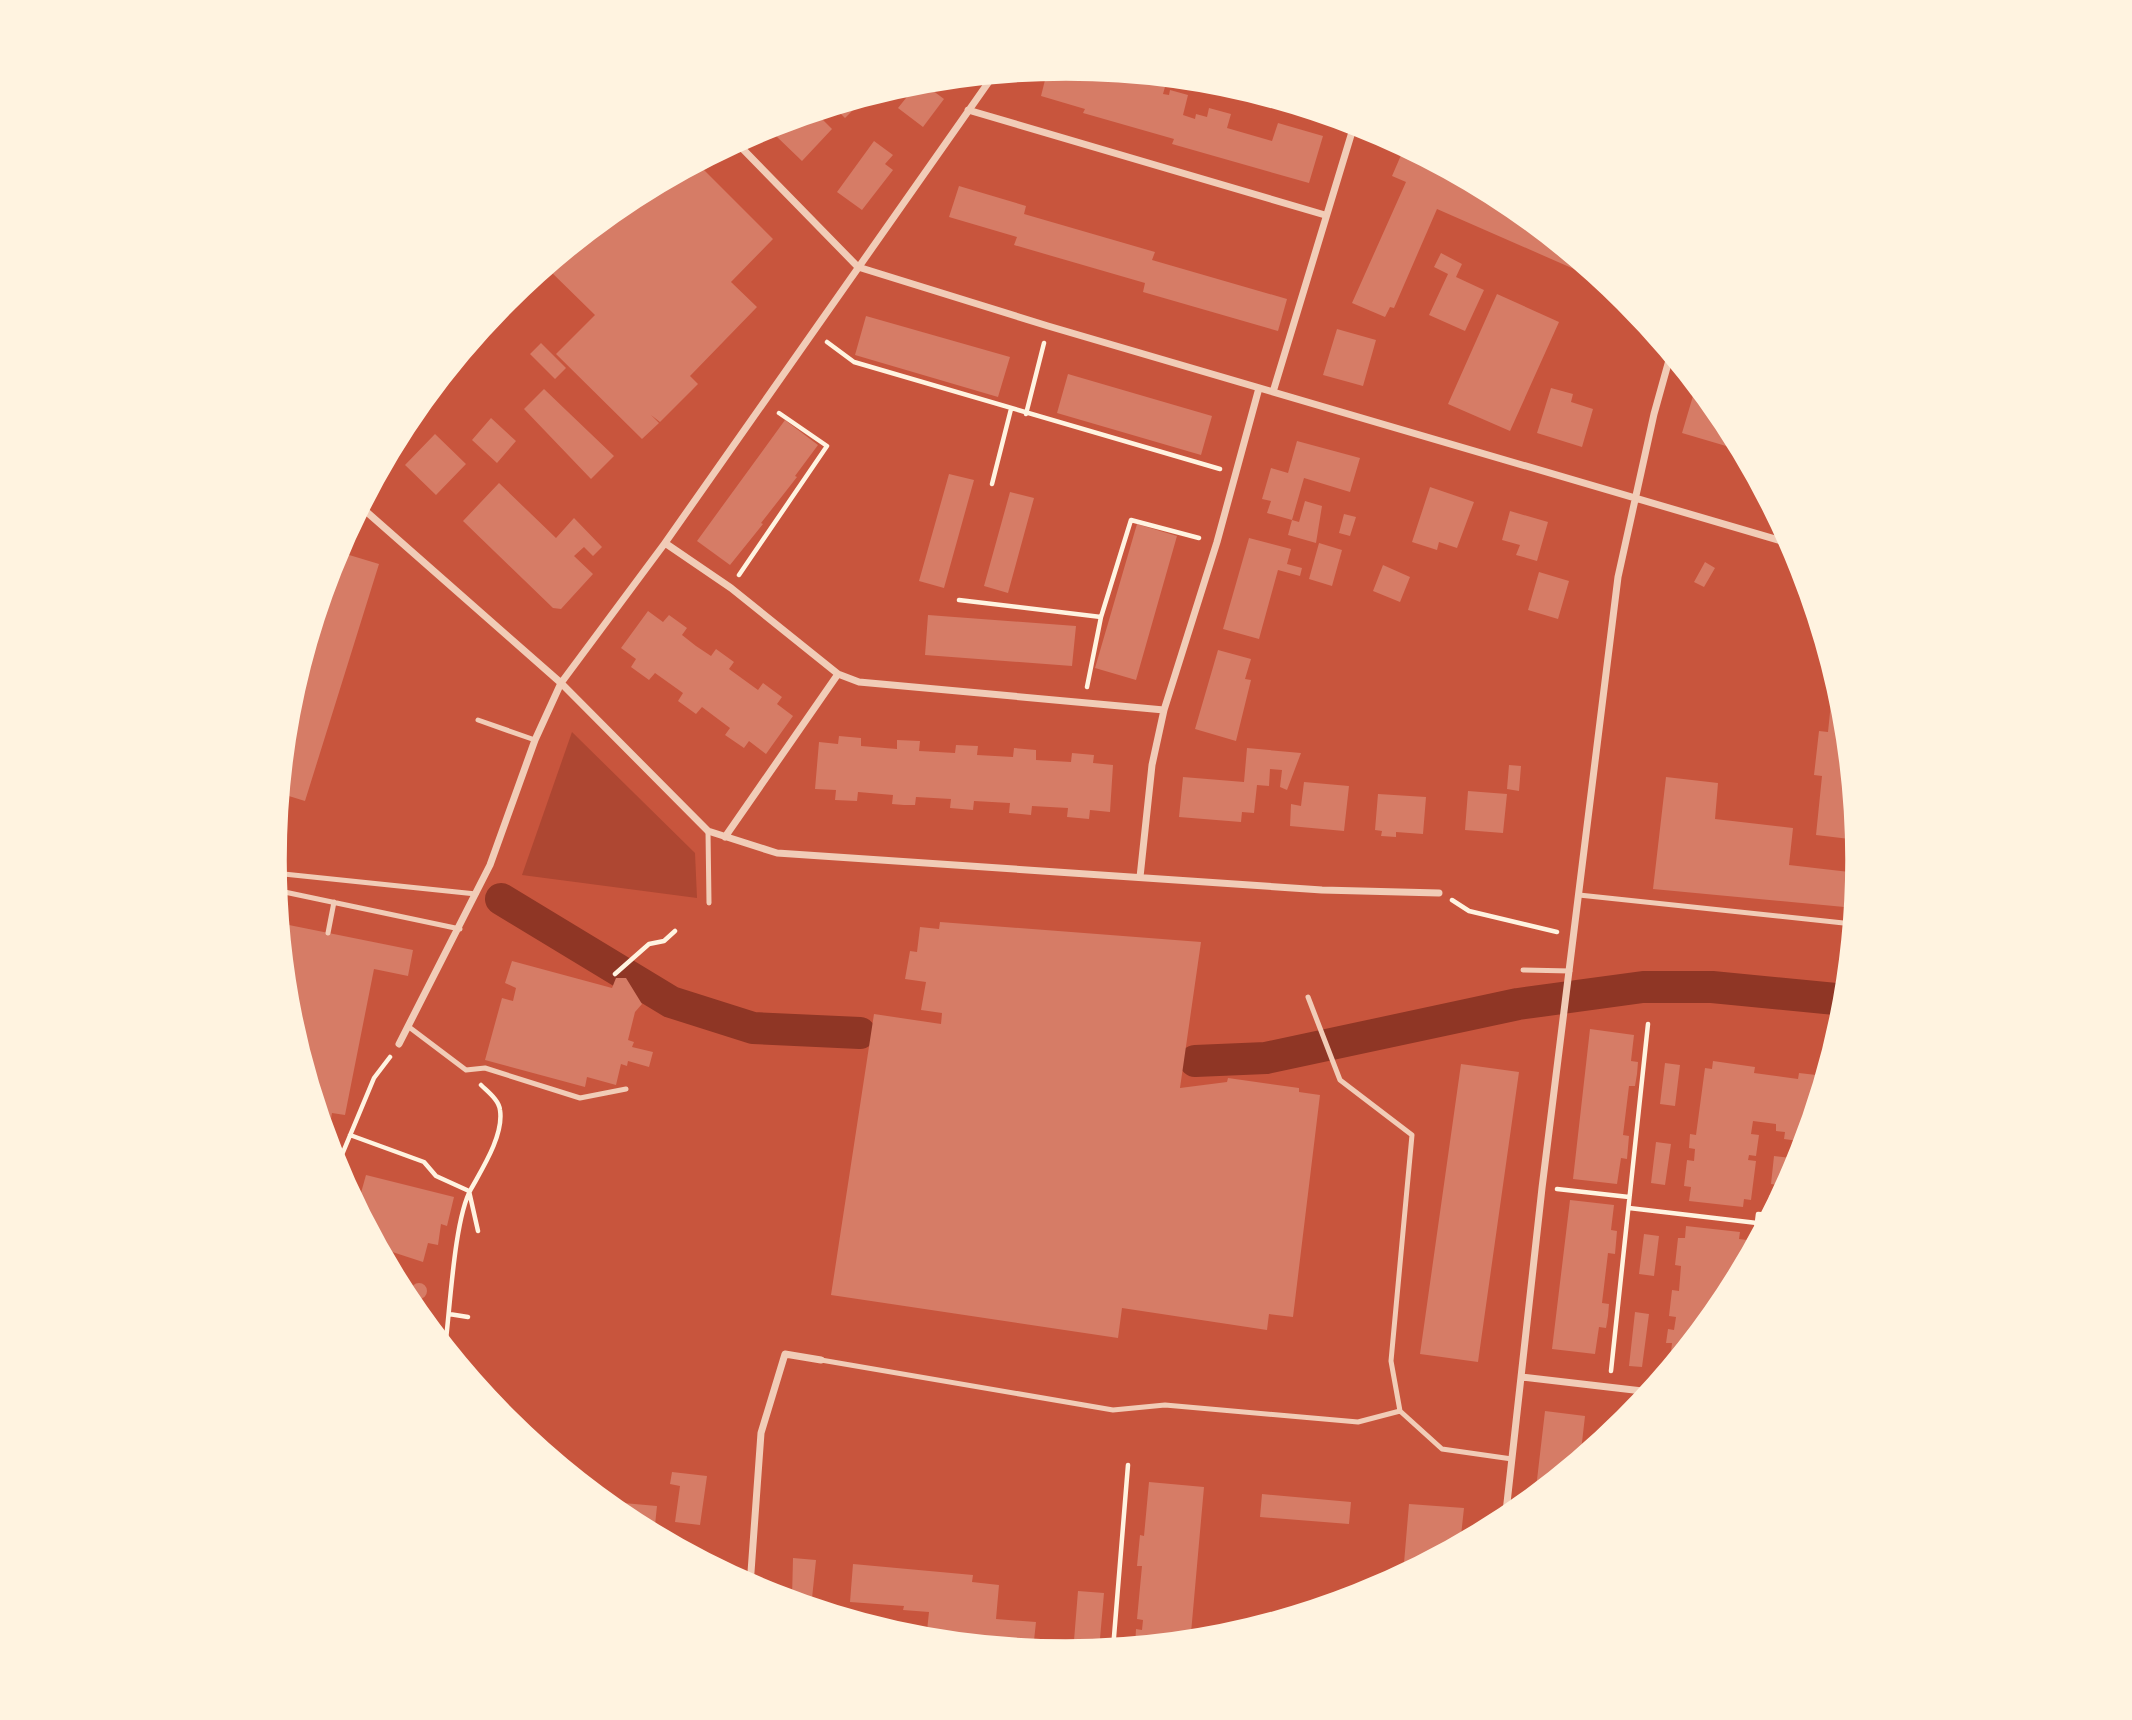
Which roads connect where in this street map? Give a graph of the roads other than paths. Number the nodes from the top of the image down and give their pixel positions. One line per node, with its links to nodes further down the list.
1 (989, 83): 2 (street)
2 (968, 110): 5 (street); 6 (street)
3 (1351, 133): 5 (street)
4 (743, 149): 6 (street)
5 (1325, 215): 9 (street)
6 (858, 267): 8 (street); 13 (street)
7 (1668, 363): 10 (street)
8 (1259, 388): 9 (street); 16 (street)
9 (1273, 392): 10 (street)
10 (1633, 500): 12 (street); 26 (street)
11 (366, 512): 15 (street)
12 (1779, 540)
13 (665, 543): 14 (street); 15 (street)
14 (838, 674): 16 (street); 20 (street)
15 (561, 683): 18 (street); 19 (street)
16 (1164, 710): 22 (street)
17 (478, 720): 18 (lane)
18 (535, 740): 25 (street)
19 (708, 831): 20 (street); 28 (lane)
20 (724, 837): 22 (street)
21 (285, 874): 25 (lane)
22 (1140, 877): 24 (street)
23 (286, 892): 27 (lane)
24 (1439, 892)
25 (476, 894): 30 (street)
26 (1579, 895): 29 (lane); 33 (street)
27 (334, 902): 30 (lane); 31 (lane)
28 (709, 903)
29 (1845, 923)
30 (460, 929): 35 (street)
31 (328, 933)
32 (1523, 970): 33 (lane)
33 (1570, 971): 39 (street)
34 (1308, 998): 41 (lane)
35 (409, 1027): 36 (street); 37 (lane)
36 (399, 1044)
37 (626, 1089)
38 (821, 1360): 41 (lane); 44 (street)
39 (1521, 1377): 40 (street); 42 (street)
40 (1638, 1390)
41 (1400, 1410): 42 (lane)
42 (1512, 1459): 43 (street)
43 (1508, 1505)
44 (751, 1575)

